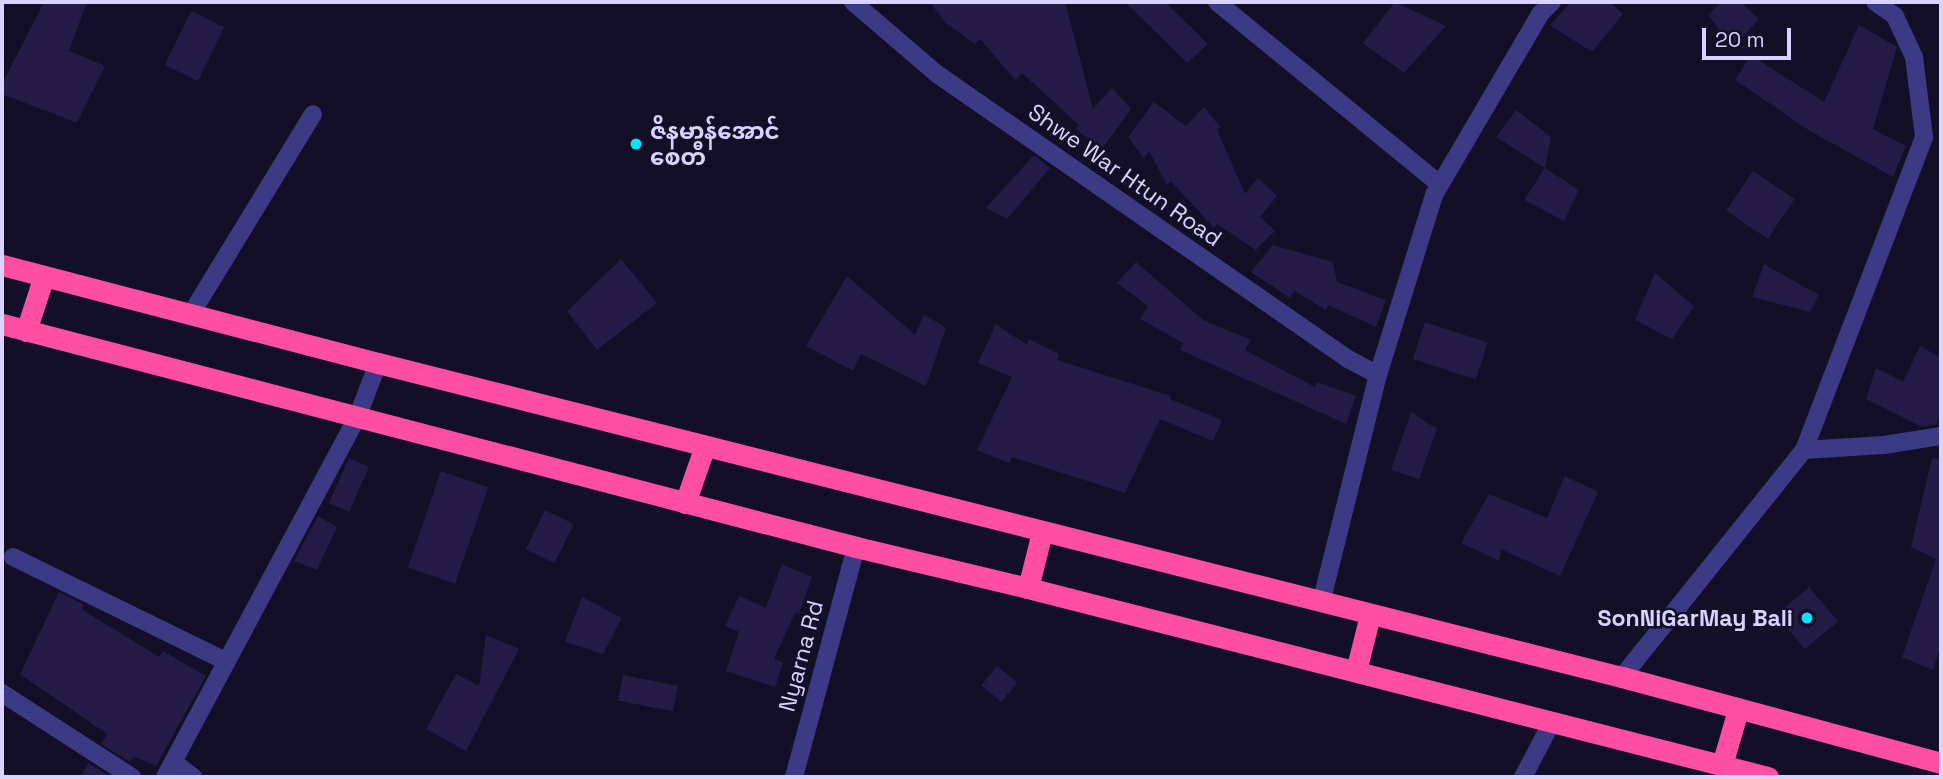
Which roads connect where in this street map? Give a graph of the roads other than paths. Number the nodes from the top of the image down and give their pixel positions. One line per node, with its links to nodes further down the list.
1 (853, 2): 13 (street, Shwe War Htun Road)
2 (1217, 2): 6 (street)
3 (1552, 2): 6 (street)
4 (1875, 2): 17 (street)
5 (313, 114): 9 (street)
6 (1438, 184): 13 (street)
7 (2, 265): 8 (highway)
8 (44, 275): 9 (highway); 11 (highway)
9 (191, 314): 12 (highway)
10 (2, 324): 11 (highway)
11 (26, 331): 14 (highway)
12 (378, 363): 14 (street); 16 (highway)
13 (1378, 375): 23 (street)
14 (357, 418): 18 (highway); 25 (street)
15 (1941, 436): 17 (street)
16 (705, 446): 18 (highway); 19 (highway)
17 (1804, 450): 27 (street)
18 (685, 503): 20 (highway)
19 (1042, 532): 22 (highway); 23 (highway)
20 (856, 547): 22 (highway); 36 (street, Nyarna Rd)
21 (13, 557): 25 (street)
22 (1028, 588): 26 (highway)
23 (1321, 603): 24 (highway)
24 (1370, 615): 26 (highway); 27 (highway)
25 (227, 662): 33 (street)
26 (1356, 671): 30 (highway)
27 (1622, 677): 29 (highway)
28 (2, 693): 34 (street)
29 (1738, 710): 31 (highway); 32 (highway)
30 (1552, 722): 32 (highway); 37 (street)
31 (1941, 763)
32 (1722, 765): 38 (highway)
33 (170, 770): 35 (street)
34 (132, 777)
35 (193, 777)
36 (794, 777)
37 (1523, 777)
38 (1768, 777)

